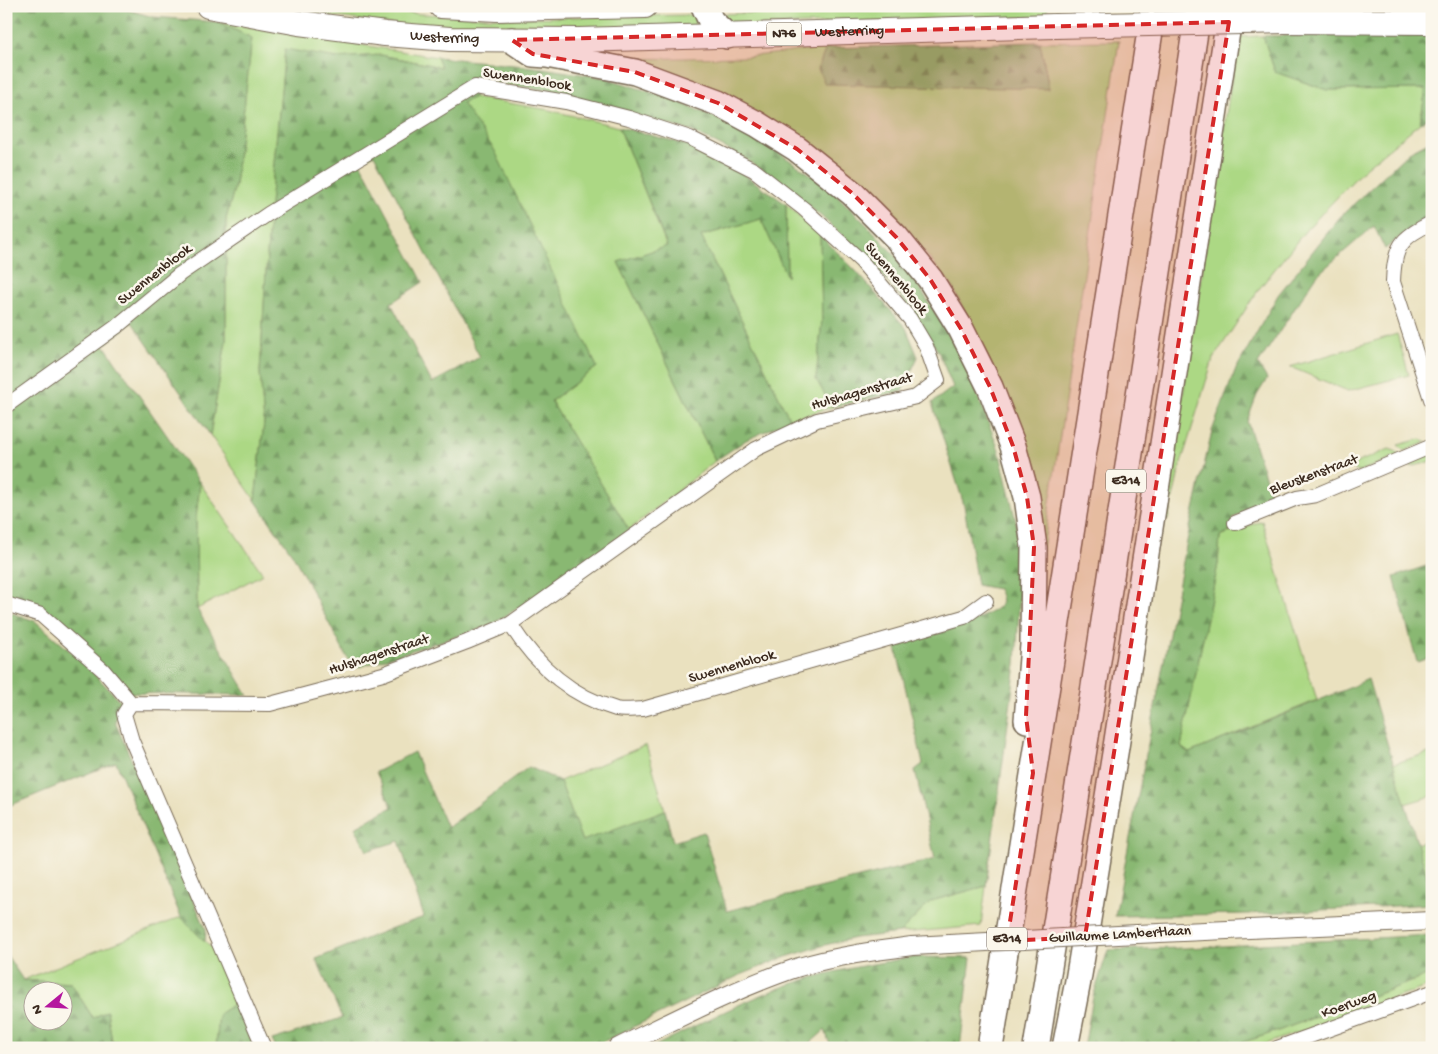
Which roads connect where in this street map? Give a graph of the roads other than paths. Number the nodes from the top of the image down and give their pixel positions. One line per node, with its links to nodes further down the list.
1 (208, 6): 10 (highway, Westerring / N76)
2 (441, 6): 3 (highway, Westerring)
3 (645, 6)
4 (704, 6): 9 (highway)
5 (1199, 6): 27 (highway, E314)
6 (1231, 6): 28 (highway)
7 (1152, 12): 21 (highway, E314)
8 (1432, 22): 9 (highway, Westerring / N76, bridge)
9 (727, 36): 10 (highway, Westerring / N76)
10 (512, 40): 21 (highway)
11 (1432, 223): 13 (street)
12 (938, 380): 14 (street, Swennenblook); 19 (street, Hulshagenstraat)
13 (1432, 402)
14 (6, 406)
15 (1432, 446): 16 (street, Bleuskenstraat)
16 (1236, 523)
17 (986, 601): 19 (street, Swennenblook)
18 (6, 604): 20 (street)
19 (510, 624): 20 (street, Hulshagenstraat)
20 (131, 703): 24 (street)
21 (1033, 773): 26 (highway, E314)
22 (1432, 921): 25 (street, Guillaume Lambertlaan, bridge)
23 (1432, 992): 29 (street, Koerweg)
24 (264, 1048)
25 (617, 1048)
26 (990, 1048)
27 (1036, 1048)
28 (1064, 1048)
29 (1277, 1048)

